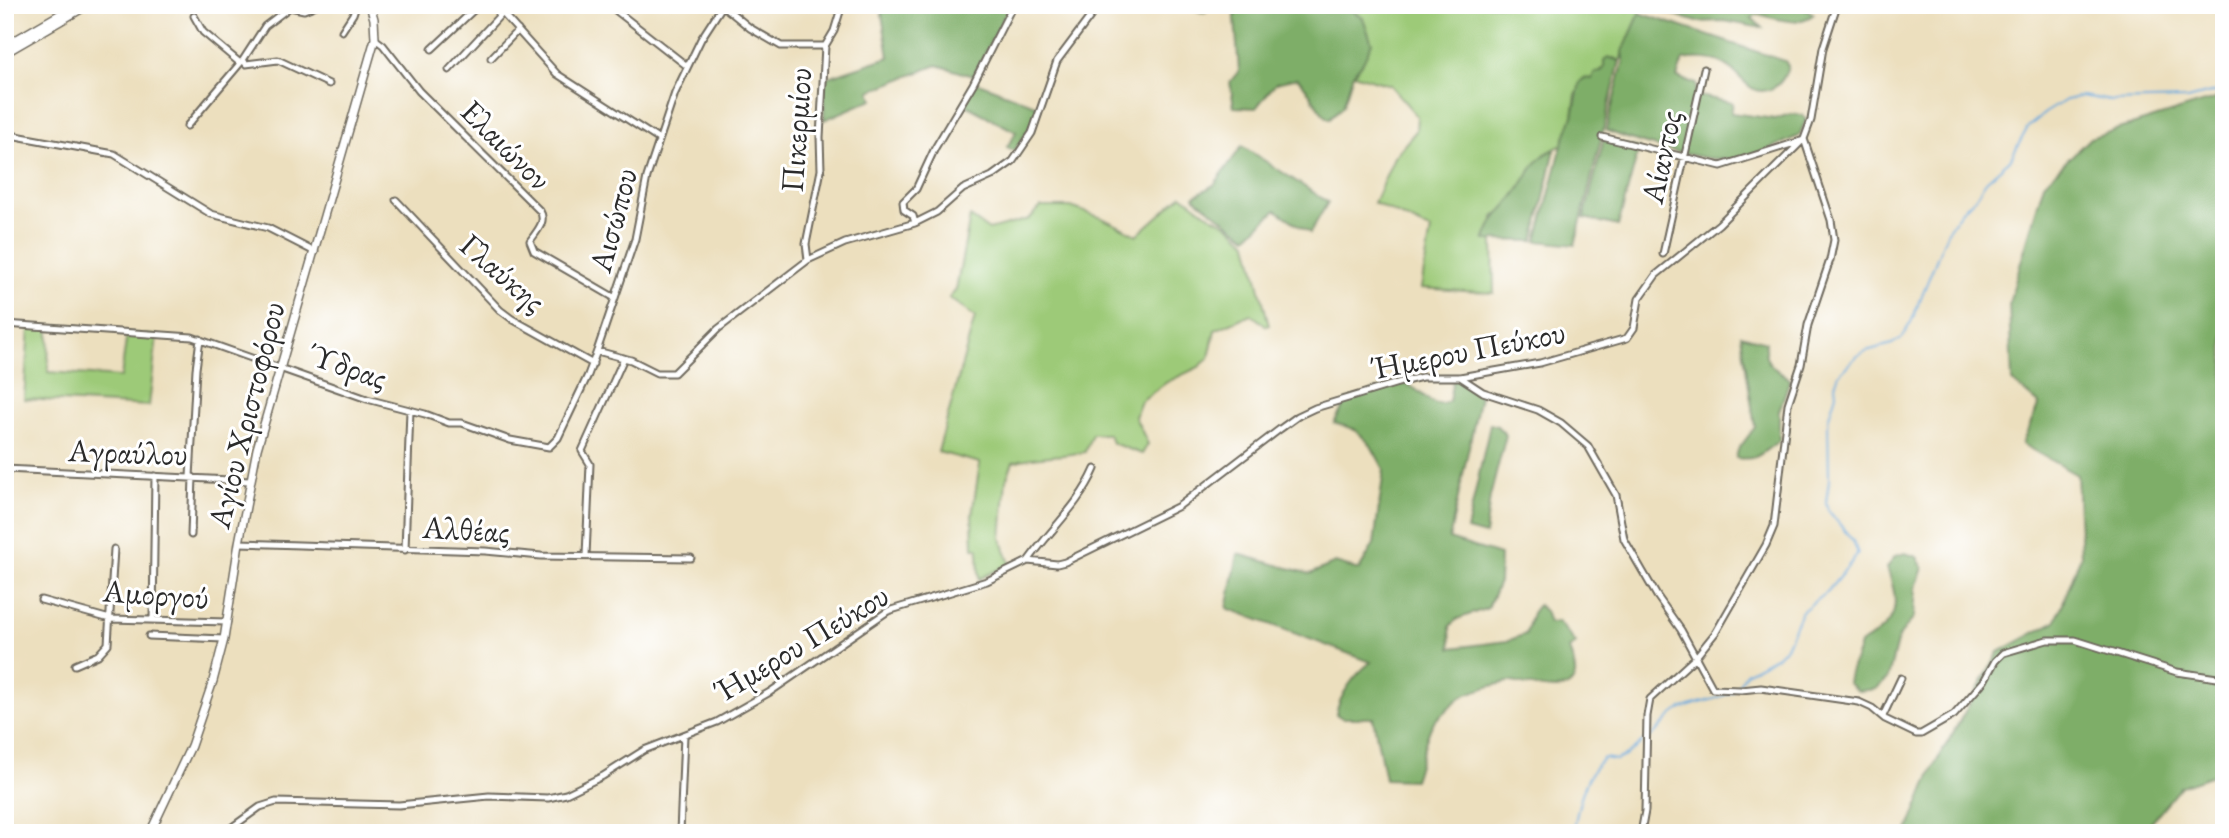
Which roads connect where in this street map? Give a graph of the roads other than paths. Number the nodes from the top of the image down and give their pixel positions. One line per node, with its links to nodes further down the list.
1 (88, 5): 22 (main road)
2 (316, 5): 24 (street)
3 (356, 5): 17 (street)
4 (370, 5): 18 (main road, Αγίου Χριστοφόρου)
5 (479, 5): 21 (street)
6 (495, 5): 14 (street)
7 (609, 5): 25 (street)
8 (723, 5): 20 (street); 25 (street, Αισώπου)
9 (842, 5): 20 (street, Πικερμίου)
10 (1013, 5): 36 (street)
11 (1099, 5): 36 (street)
12 (1837, 5): 33 (street, Ήμερου Πεύκου)
13 (73, 6): 19 (main road)
14 (502, 13): 16 (street); 27 (street)
15 (194, 16): 24 (street)
16 (518, 30): 23 (street); 32 (street)
17 (342, 31)
18 (375, 39): 37 (main road, Αγίου Χριστοφόρου); 40 (street, Ελαιώνον)
19 (5, 46)
20 (825, 47): 39 (street, Πικερμίου)
21 (432, 49)
22 (5, 53)
23 (491, 58)
24 (242, 62): 28 (street); 29 (street)
25 (687, 66): 32 (street, Αισώπου)
26 (1703, 69): 34 (street, Αίαντος)
27 (449, 70)
28 (328, 84)
29 (187, 126)
30 (5, 134): 37 (street)
31 (1602, 137): 34 (street)
32 (658, 139): 40 (street, Αισώπου)
33 (1804, 139): 34 (street); 47 (street, Ήμερου Πεύκου); 68 (street)
34 (1685, 157): 38 (street, Αίαντος)
35 (396, 200): 45 (street, Γλαύκης)
36 (915, 223): 39 (street)
37 (315, 252): 46 (main road, Αγίου Χριστοφόρου)
38 (1663, 254)
39 (808, 260): 44 (street)
40 (615, 298): 43 (street, Αισώπου)
41 (5, 324): 42 (street, Ύδρας)
42 (200, 339): 46 (street, Ύδρας); 53 (street)
43 (597, 351): 44 (street); 45 (street, Αισώπου)
44 (624, 358): 59 (street)
45 (593, 364): 49 (street, Αισώπου)
46 (280, 366): 48 (street, Ύδρας); 54 (main road, Αγίου Χριστοφόρου)
47 (1460, 377): 61 (street, Ήμερου Πεύκου); 68 (street)
48 (410, 410): 49 (street, Ύδρας); 58 (street)
49 (549, 447)
50 (5, 469): 52 (street, Αγραύλου)
51 (1095, 469): 61 (street)
52 (155, 476): 53 (street, Αγραύλου); 64 (street)
53 (192, 477): 54 (street, Αγραύλου); 55 (street)
54 (250, 481): 56 (main road, Αγίου Χριστοφόρου)
55 (191, 535)
56 (239, 542): 58 (street, Αλθέας); 65 (main road, Αγίου Χριστοφόρου)
57 (114, 549): 63 (street)
58 (405, 550): 59 (street, Αλθέας)
59 (586, 556): 60 (street, Αλθέας)
60 (691, 558)
61 (1028, 561): 73 (street, Ήμερου Πεύκου)
62 (41, 600): 63 (street, Αμοργού)
63 (110, 619): 64 (street, Αμοργού); 69 (street)
64 (153, 620): 65 (street, Αμοργού)
65 (227, 622): 67 (main road, Αγίου Χριστοφόρου)
66 (149, 636): 67 (street)
67 (224, 639): 74 (main road, Αγίου Χριστοφόρου)
68 (1695, 658): 72 (street); 77 (street)
69 (75, 665)
70 (1901, 678): 72 (street)
71 (2224, 680): 72 (street)
72 (1882, 716)
73 (684, 735): 75 (street, Ήμερου Πεύκου); 76 (street)
74 (149, 833)
75 (224, 833)
76 (680, 833)
77 (1641, 833)

